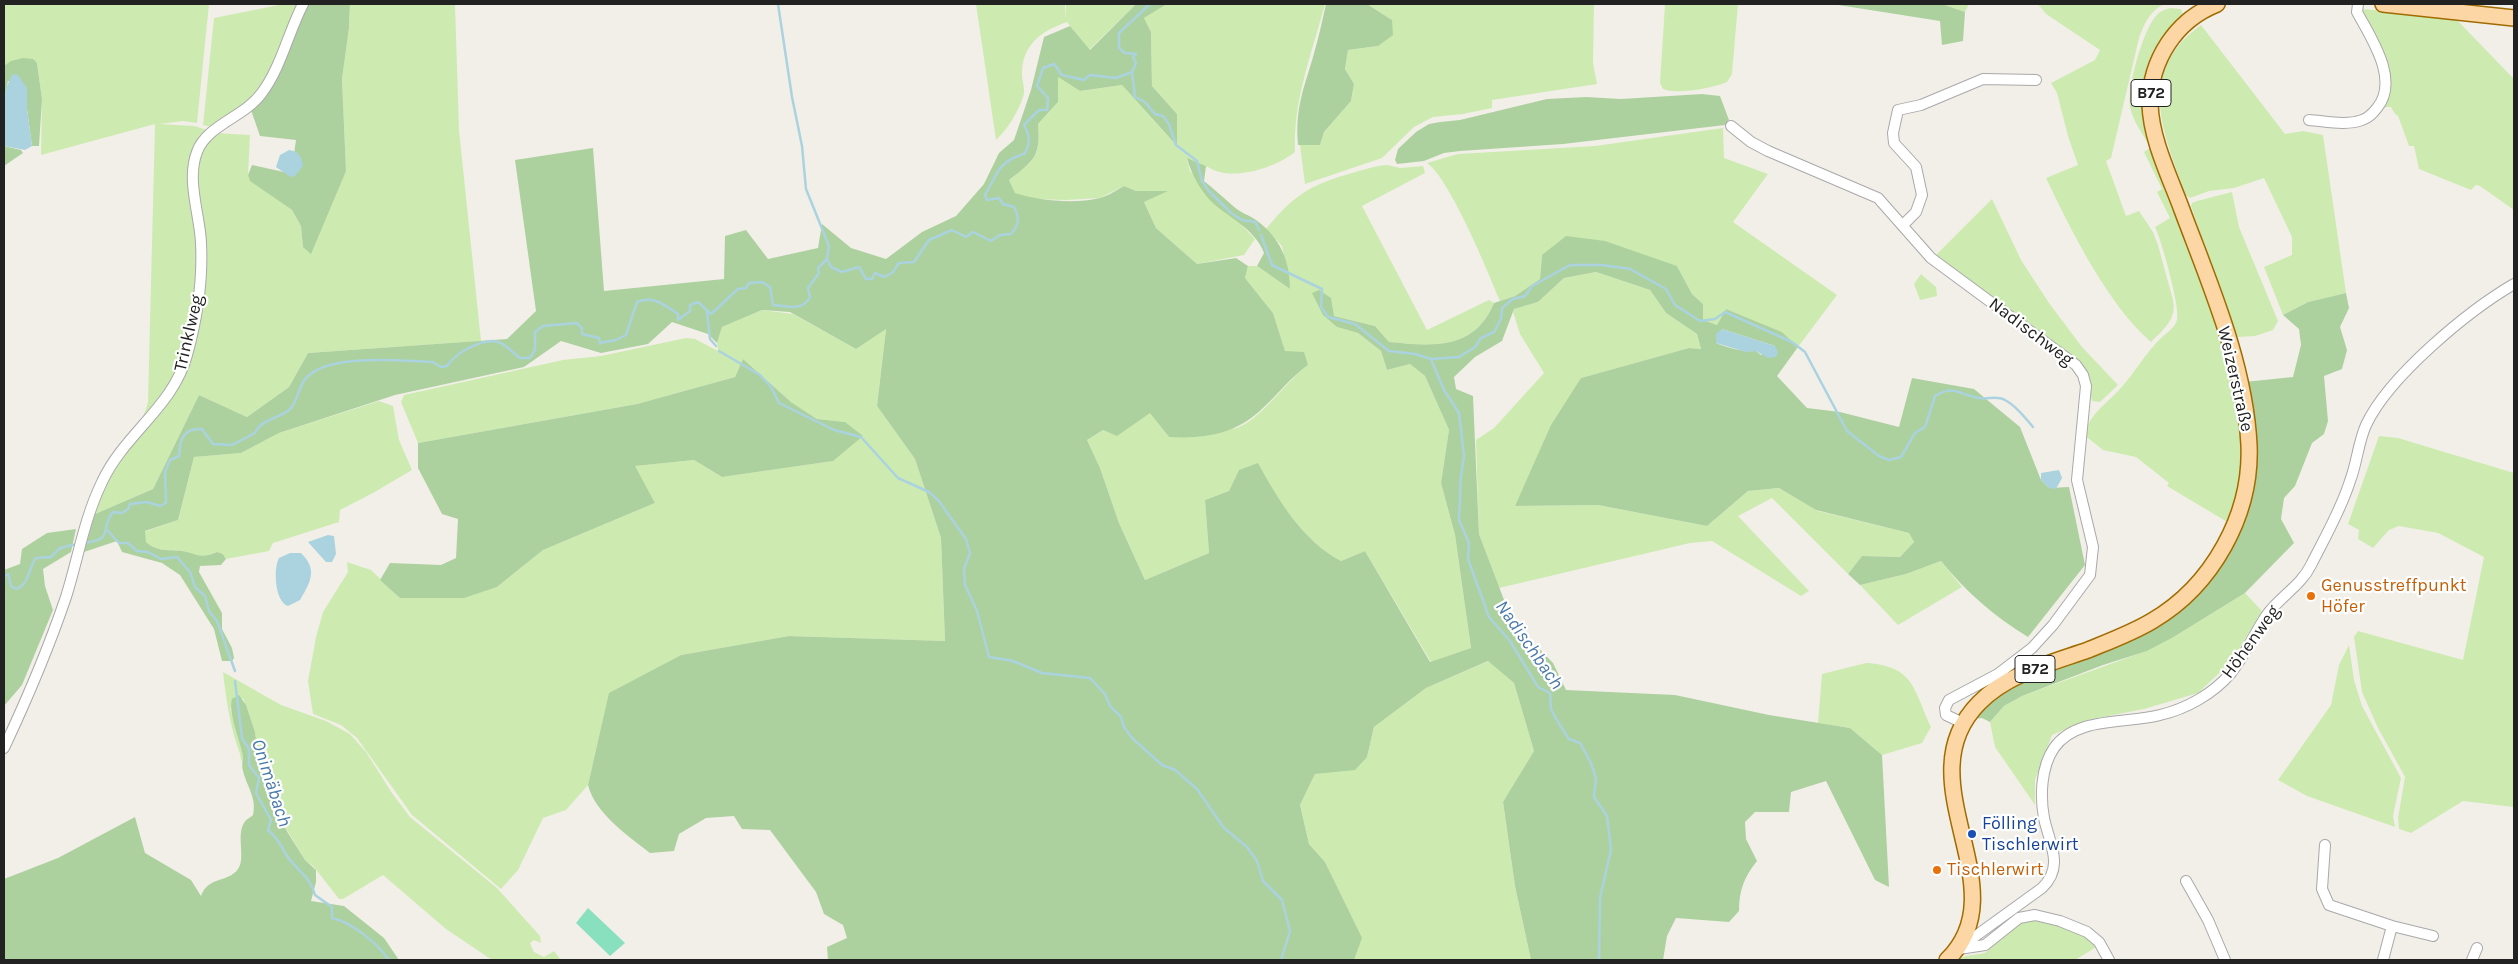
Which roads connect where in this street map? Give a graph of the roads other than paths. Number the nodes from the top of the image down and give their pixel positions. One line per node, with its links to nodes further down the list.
1 (303, 4): 13 (street, Trinklweg)
2 (2217, 4): 12 (main road, Weizerstraße / B72)
3 (2358, 4): 8 (street)
4 (2383, 4): 5 (main road)
5 (2490, 10): 6 (main road)
6 (2514, 18)
7 (2036, 80): 10 (street)
8 (2309, 120)
9 (1731, 126): 10 (street, Nadischweg)
10 (1902, 225): 12 (street, Nadischweg)
11 (2514, 284): 19 (street, Höhenweg)
12 (1963, 723): 19 (main road, Weizerstraße / B72)
13 (4, 748)
14 (2325, 845): 16 (street)
15 (2186, 881): 22 (street)
16 (2392, 926): 17 (street); 23 (street)
17 (2433, 936)
18 (2477, 948): 24 (street)
19 (1959, 949): 20 (main road, Weizerstraße / B72); 21 (street)
20 (1947, 960)
21 (2109, 960)
22 (2225, 960)
23 (2382, 960)
24 (2472, 960)

